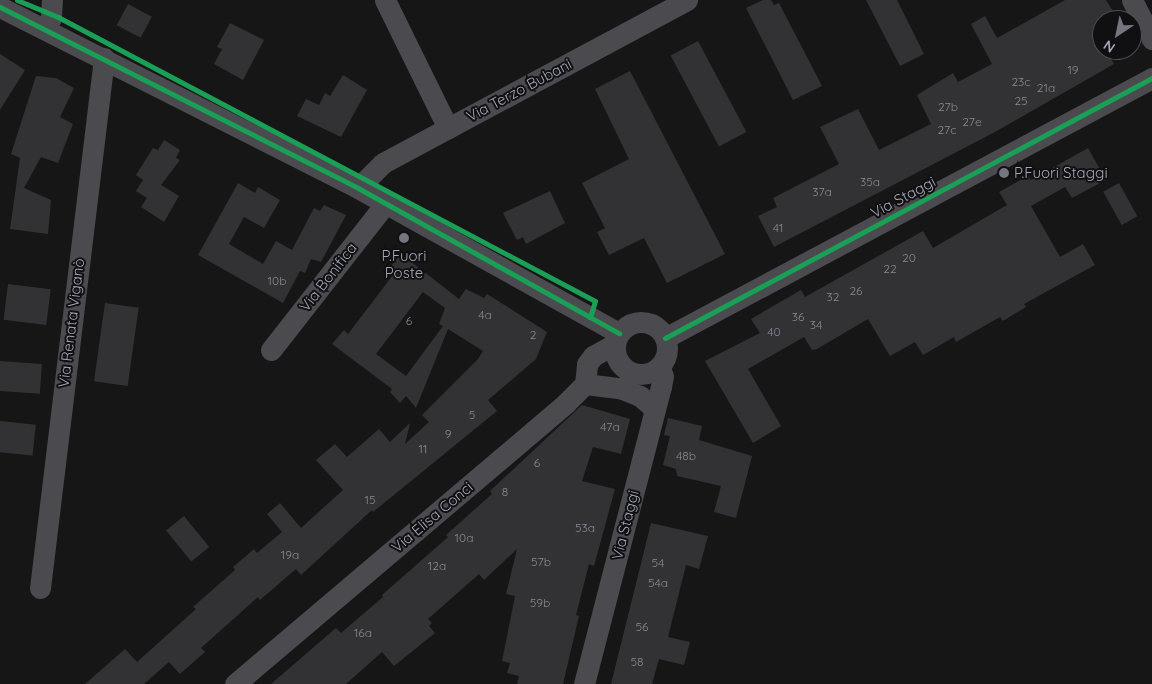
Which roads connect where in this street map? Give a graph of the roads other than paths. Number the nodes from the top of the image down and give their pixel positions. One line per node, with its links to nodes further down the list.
1 (52, 0): 6 (street)
2 (385, 0): 10 (street)
3 (687, 0): 10 (street, Via Terzo Bubani)
4 (1132, 0): 7 (street)
5 (0, 7): 6 (street)
6 (45, 28): 8 (street)
7 (1152, 39)
8 (104, 58): 11 (street); 19 (street, Via Renata Viganò)
9 (1152, 78): 13 (street, Via Staggi)
10 (448, 128): 11 (street, Via Terzo Bubani)
11 (358, 188): 12 (street)
12 (385, 204): 14 (street); 15 (street, Via Bonifica)
13 (665, 338): 14 (street); 16 (street)
14 (617, 339): 16 (street); 17 (street)
15 (271, 350)
16 (659, 367): 18 (street, Via Staggi)
17 (585, 384): 18 (street); 20 (street, Via Elisa Conci)
18 (654, 408): 21 (street, Via Staggi)
19 (40, 588)
20 (235, 684)
21 (584, 684)

